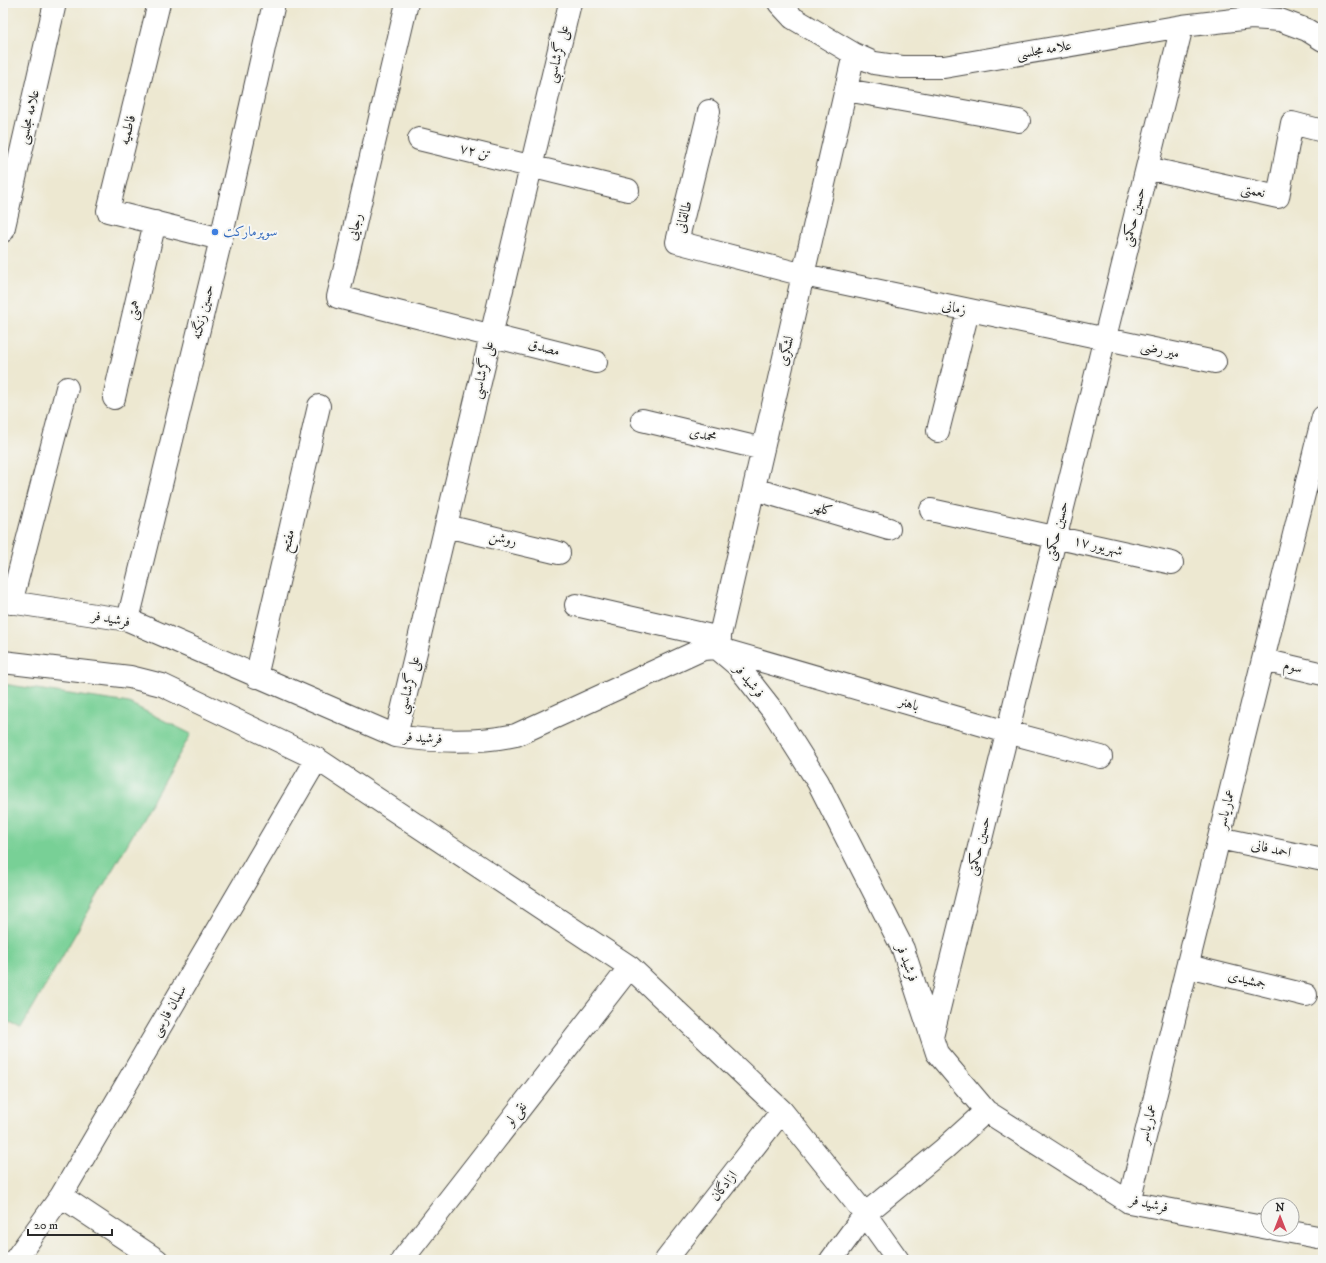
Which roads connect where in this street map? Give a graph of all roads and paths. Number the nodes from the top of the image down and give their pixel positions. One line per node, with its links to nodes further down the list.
1 (55, 3): 19 (street, علامه مجلسی)
2 (159, 3): 18 (street, فاطمیه)
3 (274, 3): 20 (street, حسین زنگنه)
4 (407, 3): 23 (street, رجایی)
5 (570, 3): 15 (street, علی گرشاسبی)
6 (779, 3): 9 (street, علامه مجلسی)
7 (1182, 26): 8 (street, علامه مجلسی); 9 (street, علامه مجلسی); 16 (street, حسین حکمتی)
8 (1323, 40)
9 (854, 54): 10 (street, لشگری)
10 (846, 90): 12 (street); 21 (street, لشگری)
11 (709, 111): 21 (street, طالقانی)
12 (1019, 122)
13 (1323, 131): 16 (street, نعمتی)
14 (419, 139): 15 (street, ۷۲ تن)
15 (531, 166): 17 (street, ۷۲ تن); 23 (street, علی گرشاسبی)
16 (1146, 168): 24 (street, حسین حکمتی)
17 (628, 190)
18 (155, 222): 20 (street); 28 (street, همتی)
19 (3, 231)
20 (221, 239): 44 (street, حسین زنگنه)
21 (804, 275): 22 (street, زمانی); 33 (street, لشگری)
22 (968, 311): 24 (street, زمانی); 32 (street)
23 (491, 335): 25 (street, مصدق); 37 (street, علی گرشاسبی)
24 (1104, 339): 26 (street, میر رضی); 39 (street, حسین حکمتی)
25 (596, 362)
26 (1215, 362)
27 (67, 388): 42 (street)
28 (114, 398)
29 (319, 406): 49 (street, مفتح)
30 (1323, 417): 34 (street, عمار یاسر)
31 (642, 420): 33 (street, محمدی)
32 (938, 431)
33 (763, 449): 35 (street, لشگری)
34 (1317, 471): 46 (street, عمار یاسر)
35 (754, 489): 38 (street, کلهر); 45 (street, لشگری)
36 (931, 510): 39 (street, ۱۷ شهریور)
37 (446, 526): 40 (street, روشن); 51 (street, علی گرشاسبی)
38 (889, 529)
39 (1055, 537): 41 (street, ۱۷ شهریور); 50 (street, حسین حکمتی)
40 (559, 552)
41 (1172, 563)
42 (7, 602): 44 (street, فرشید فر)
43 (576, 605): 45 (street, باهنر)
44 (128, 620): 49 (street, فرشید فر)
45 (718, 643): 50 (street, باهنر); 51 (street, فرشید فر); 59 (street, فرشید فر)
46 (1263, 660): 48 (street, سوم); 54 (street, عمار یاسر)
47 (3, 662): 53 (street)
48 (1323, 674)
49 (256, 677): 51 (street, فرشید فر)
50 (1007, 732): 52 (street, باهنر); 59 (street, حسین حکمتی)
51 (396, 736)
52 (1101, 757)
53 (317, 759): 57 (street); 62 (street, سلمان فارسی)
54 (1219, 838): 55 (street, احمد فانی); 56 (street, عمار یاسر)
55 (1323, 860)
56 (1188, 966): 58 (street, جمشیدی); 63 (street, عمار یاسر)
57 (630, 967): 60 (street); 70 (street, نقی لو)
58 (1306, 995)
59 (932, 1037): 61 (street, فرشید فر)
60 (782, 1111): 64 (street); 71 (street, ازادگان)
61 (986, 1111): 63 (street, فرشید فر); 64 (street)
62 (61, 1196): 68 (street, سلمان فارسی); 69 (street)
63 (1129, 1202): 65 (street, فرشید فر)
64 (865, 1214): 72 (street); 73 (street)
65 (1260, 1227)
66 (1300, 1234): 67 (street)
67 (1323, 1238)
68 (15, 1260)
69 (157, 1260)
70 (402, 1260)
71 (666, 1260)
72 (831, 1260)
73 (898, 1260)

